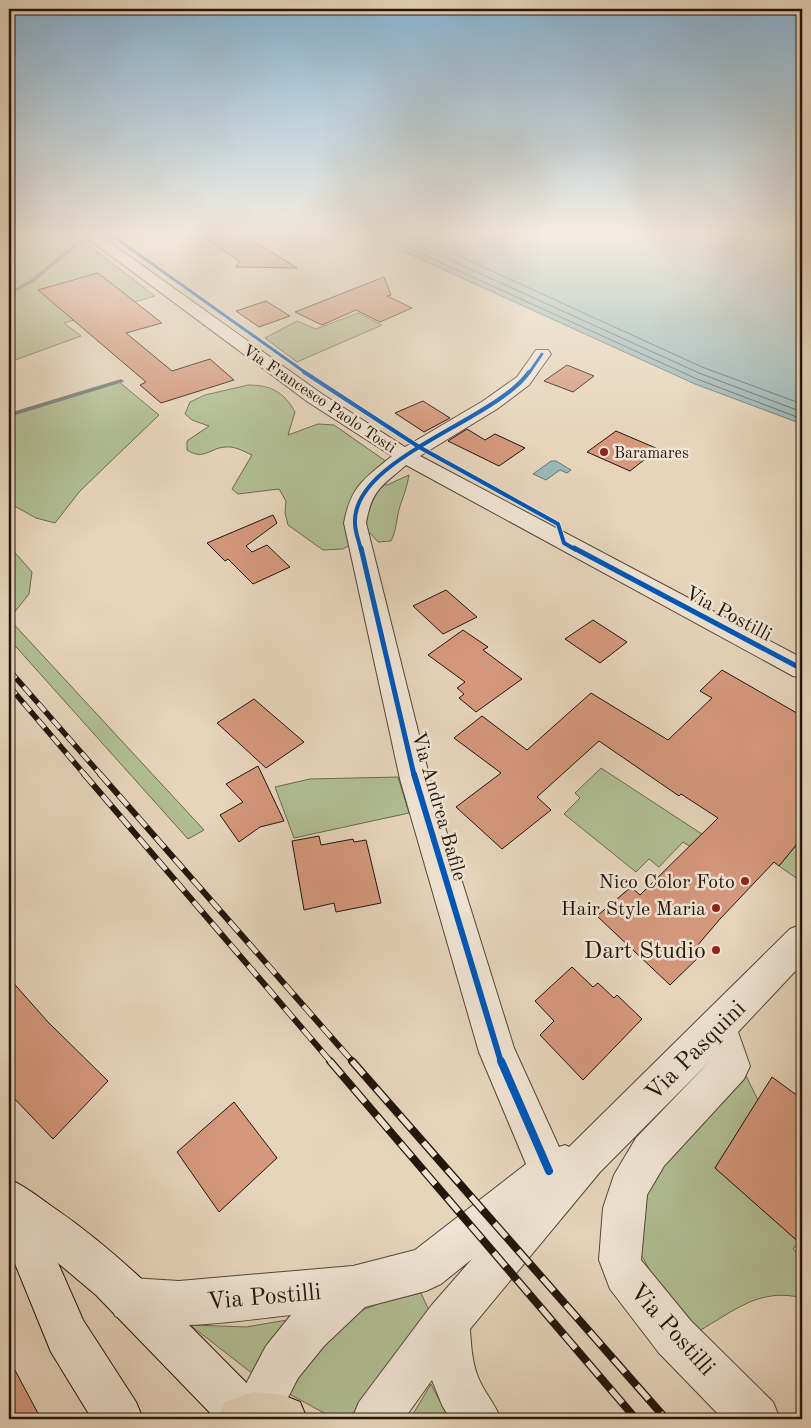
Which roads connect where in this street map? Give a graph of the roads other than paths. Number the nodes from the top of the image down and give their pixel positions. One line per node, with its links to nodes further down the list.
1 (181, 301): 3 (street, Via Francesco Paolo Tosti)
2 (542, 354): 3 (street, Via Francesco Paolo Tosti)
3 (405, 456): 4 (street, Via Francesco Paolo Tosti); 8 (street, Via Andrea Bafile)
4 (642, 584): 5 (street, Via Postilli)
5 (802, 669)
6 (802, 940): 7 (street, Via Pasquini)
7 (718, 1027): 8 (street, Via Pasquini); 17 (street, Via Postilli)
8 (567, 1165): 10 (street, Via Pasquini); 12 (street, Via Pasquini)
9 (9, 1200): 11 (street); 14 (street)
10 (353, 1288): 11 (street, Via Postilli); 13 (street, Via Postilli)
11 (131, 1300): 13 (street)
12 (447, 1322): 15 (street); 16 (street)
13 (256, 1418)
14 (119, 1419)
15 (376, 1419)
16 (477, 1419)
17 (756, 1419)

